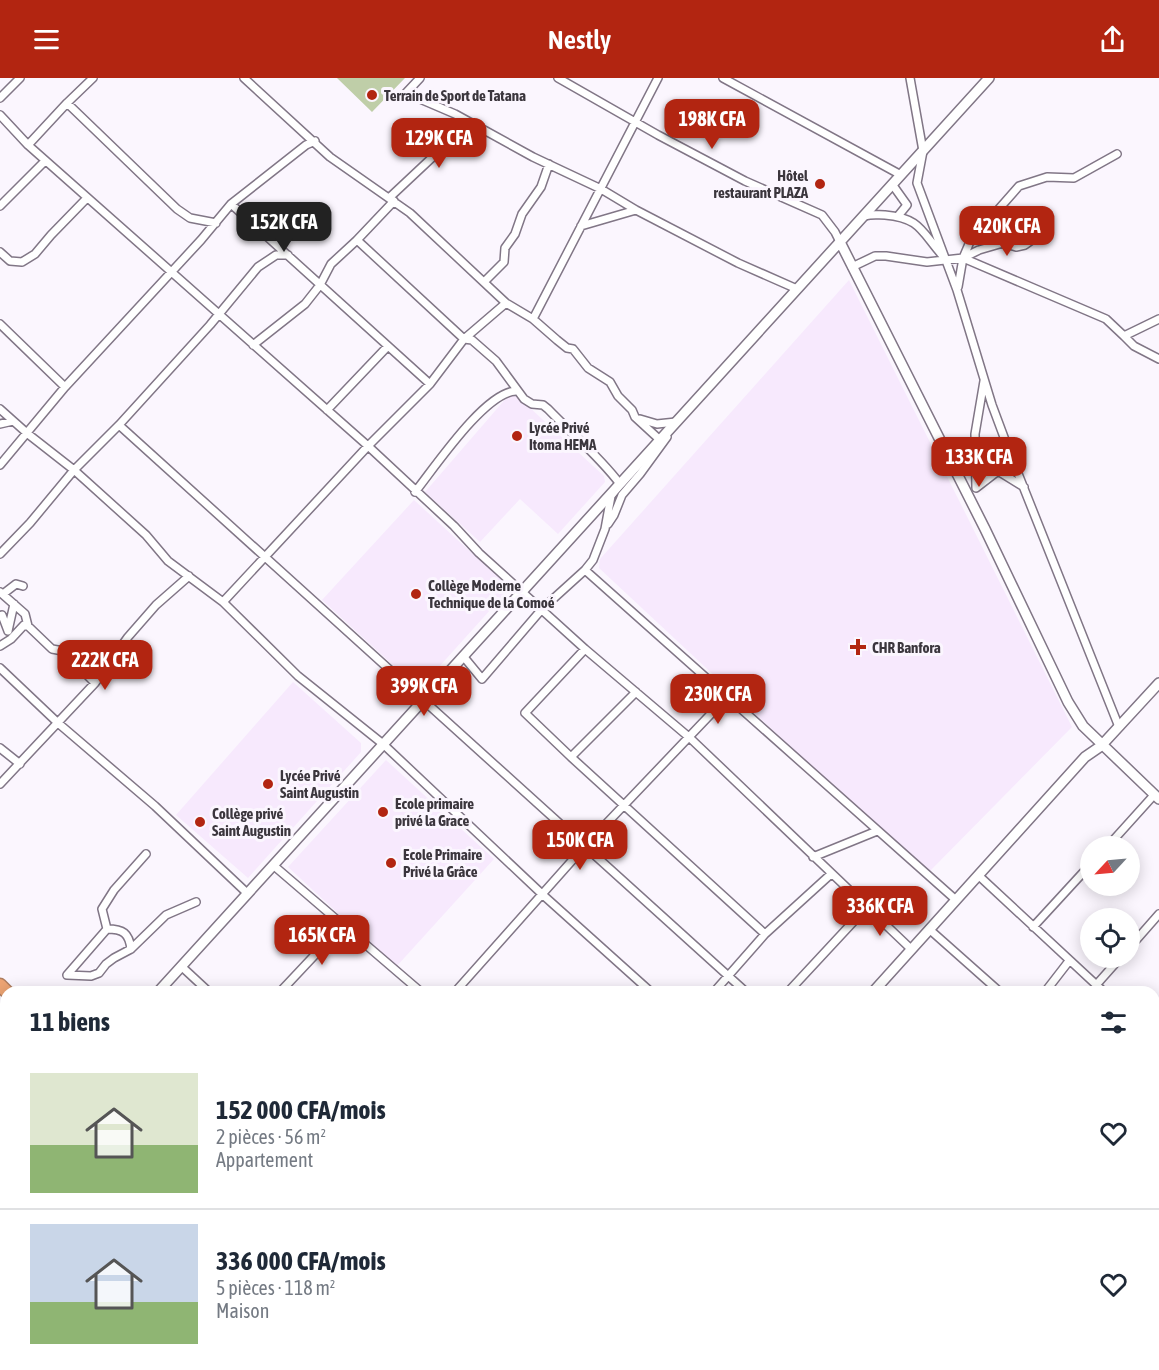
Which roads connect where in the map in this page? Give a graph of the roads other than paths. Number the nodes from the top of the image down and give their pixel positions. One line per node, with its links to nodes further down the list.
1 (20, 78): 11 (street)
2 (93, 78): 12 (street)
3 (244, 78): 16 (street)
4 (420, 78): 14 (street)
5 (558, 78): 15 (street)
6 (658, 78): 15 (street)
7 (723, 78): 10 (street)
8 (910, 78): 18 (street)
9 (989, 78): 18 (street)
10 (735, 81): 22 (street)
11 (0, 98)
12 (67, 103): 17 (street); 32 (street)
13 (0, 116): 17 (street)
14 (470, 122): 21 (street); 26 (street)
15 (635, 122): 24 (street); 37 (street)
16 (315, 141): 26 (street); 27 (street)
17 (28, 145): 20 (street)
18 (923, 151): 22 (street); 42 (street)
19 (1117, 154): 40 (street)
20 (45, 161): 25 (street); 28 (street)
21 (549, 164): 24 (street); 45 (street)
22 (901, 175): 23 (street)
23 (892, 184): 30 (street); 31 (street)
24 (601, 189): 29 (street); 33 (street)
25 (87, 198): 38 (street); 44 (street)
26 (392, 199): 35 (street); 45 (street)
27 (231, 204): 32 (street); 36 (street)
28 (0, 206)
29 (636, 210): 33 (street); 47 (street)
30 (898, 216): 31 (street); 42 (street)
31 (863, 217): 37 (street)
32 (216, 223): 44 (street)
33 (581, 226): 51 (street)
34 (1046, 239): 40 (street)
35 (357, 240): 46 (street); 55 (street)
36 (272, 241): 39 (street); 41 (street)
37 (840, 242): 43 (street); 47 (street)
38 (0, 252)
39 (288, 255): 41 (street); 46 (street)
40 (963, 258): 42 (street); 48 (street); 54 (street)
41 (267, 260): 50 (street)
42 (946, 260): 43 (street); 48 (street)
43 (852, 267): 81 (street)
44 (171, 273): 50 (street); 61 (street)
45 (484, 282): 49 (street)
46 (320, 285): 56 (street); 57 (street)
47 (797, 289): 66 (street)
48 (957, 290): 59 (street)
49 (506, 303): 51 (street); 55 (street)
50 (218, 315): 56 (street); 69 (street)
51 (533, 319): 65 (street)
52 (1159, 319): 54 (street)
53 (0, 324): 61 (street)
54 (1124, 336): 58 (street)
55 (464, 339): 60 (street); 62 (street)
56 (253, 345): 64 (street)
57 (388, 346): 60 (street); 64 (street)
58 (1159, 359)
59 (984, 378): 73 (street); 79 (street)
60 (430, 384): 72 (street)
61 (65, 387): 70 (street)
62 (516, 392): 77 (street); 80 (street)
63 (0, 409): 67 (street)
64 (327, 410): 72 (street)
65 (635, 417): 66 (street); 71 (street)
66 (679, 419): 71 (street); 82 (street)
67 (12, 420): 68 (street); 70 (street)
68 (0, 424)
69 (119, 425): 75 (street); 84 (street)
70 (28, 434): 74 (street); 75 (street)
71 (660, 440): 77 (street)
72 (368, 446): 80 (street); 84 (street)
73 (1011, 456): 76 (street); 78 (street)
74 (0, 465)
75 (75, 470): 83 (street); 86 (street)
76 (998, 471): 78 (street); 79 (street)
77 (620, 484): 82 (street); 88 (street)
78 (1024, 487): 106 (street)
79 (976, 488): 81 (street)
80 (415, 492): 88 (street)
81 (969, 498): 109 (street)
82 (605, 529): 85 (street)
83 (0, 554)
84 (264, 556): 90 (street); 104 (street)
85 (585, 570): 92 (street); 103 (street)
86 (189, 576): 90 (street); 100 (street)
87 (23, 586): 89 (street)
88 (522, 591): 92 (street); 98 (street)
89 (2, 593): 91 (street)
90 (223, 602): 108 (street)
91 (14, 604): 94 (street); 95 (street)
92 (542, 609): 97 (street); 98 (street)
93 (2, 615): 95 (street)
94 (28, 626): 95 (street); 100 (street)
95 (9, 635): 96 (street)
96 (0, 646)
97 (585, 649): 102 (street); 111 (street)
98 (463, 656): 104 (street)
99 (0, 668): 105 (street)
100 (95, 683): 105 (street)
101 (1158, 686): 106 (street)
102 (636, 692): 107 (street); 111 (street)
103 (728, 696): 107 (street); 116 (street)
104 (423, 700): 108 (street); 118 (street)
105 (58, 723): 112 (street); 125 (street)
106 (1119, 727): 109 (street)
107 (690, 738): 115 (street); 120 (street)
108 (383, 744): 121 (street); 126 (street)
109 (1101, 746): 114 (street); 123 (street)
110 (0, 748): 112 (street)
111 (571, 757): 115 (street)
112 (20, 764): 113 (street)
113 (0, 784)
114 (1157, 797): 117 (street)
115 (623, 807): 118 (street); 135 (street)
116 (877, 831): 120 (street); 127 (street)
117 (1118, 836)
118 (585, 846): 126 (street); 142 (street)
119 (146, 854): 133 (street)
120 (813, 857): 122 (street)
121 (273, 865): 125 (street); 131 (street)
122 (831, 874): 129 (street); 135 (street)
123 (978, 875): 127 (street); 132 (street)
124 (1080, 876): 132 (street)
125 (247, 893): 140 (street)
126 (543, 895): 148 (street); 149 (street)
127 (956, 900): 134 (street)
128 (196, 902): 137 (street)
129 (867, 907): 138 (street); 152 (street)
130 (1159, 914): 136 (street)
131 (344, 925): 146 (street); 147 (street)
132 (1034, 927): 139 (street)
133 (107, 929): 137 (street); 137 (street)
134 (928, 929): 138 (street); 154 (street)
135 (765, 934): 142 (street)
136 (1140, 936)
137 (131, 949)
138 (911, 949): 153 (street)
139 (1069, 961): 143 (street); 155 (street)
140 (181, 966): 144 (street); 145 (street)
141 (1111, 968): 143 (street)
142 (728, 976): 150 (street); 151 (street)
143 (1096, 984)
144 (163, 986)
145 (203, 986)
146 (286, 986)
147 (414, 986)
148 (460, 986)
149 (644, 986)
150 (719, 986)
151 (739, 986)
152 (794, 986)
153 (878, 986)
154 (993, 986)
155 (1050, 986)

